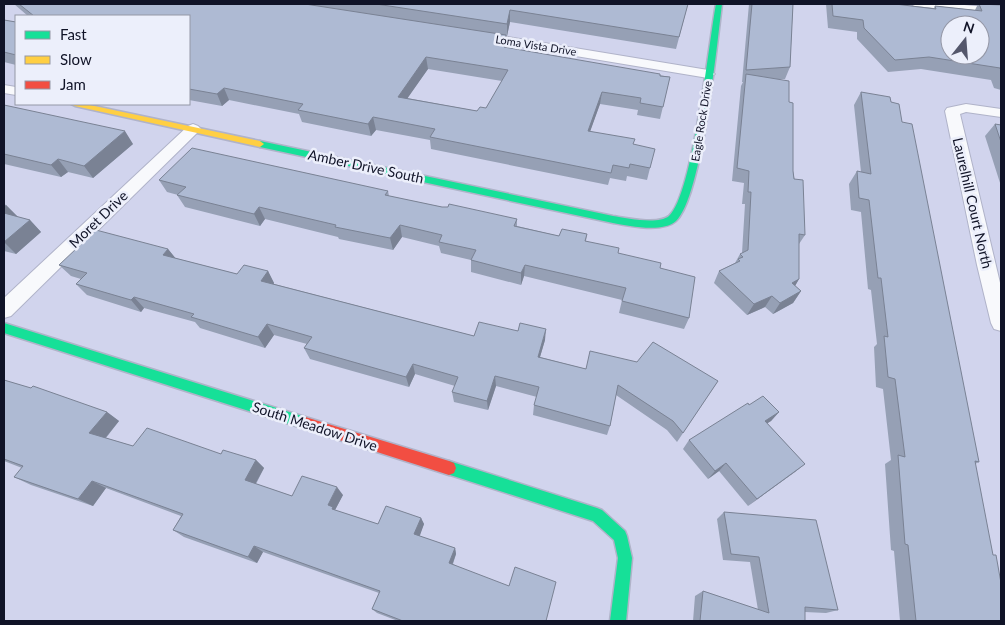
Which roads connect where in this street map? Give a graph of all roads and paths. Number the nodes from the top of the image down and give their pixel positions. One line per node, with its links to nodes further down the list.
1 (719, 4): 5 (street, Eagle Rock Drive)
2 (922, 4): 3 (street)
3 (1001, 12)
4 (464, 34): 5 (street, Loma Vista Drive)
5 (708, 74): 9 (street, Eagle Rock Drive)
6 (79, 105): 8 (street, Amber Drive South)
7 (1001, 113): 10 (street, Laurelhill Court North)
8 (193, 129): 9 (street, Amber Drive South); 11 (street, Moret Drive)
9 (658, 222)
10 (994, 267): 12 (street, Laurelhill Court North)
11 (4, 310)
12 (1001, 323)
13 (4, 328): 14 (street, South Meadow Drive)
14 (618, 621)

